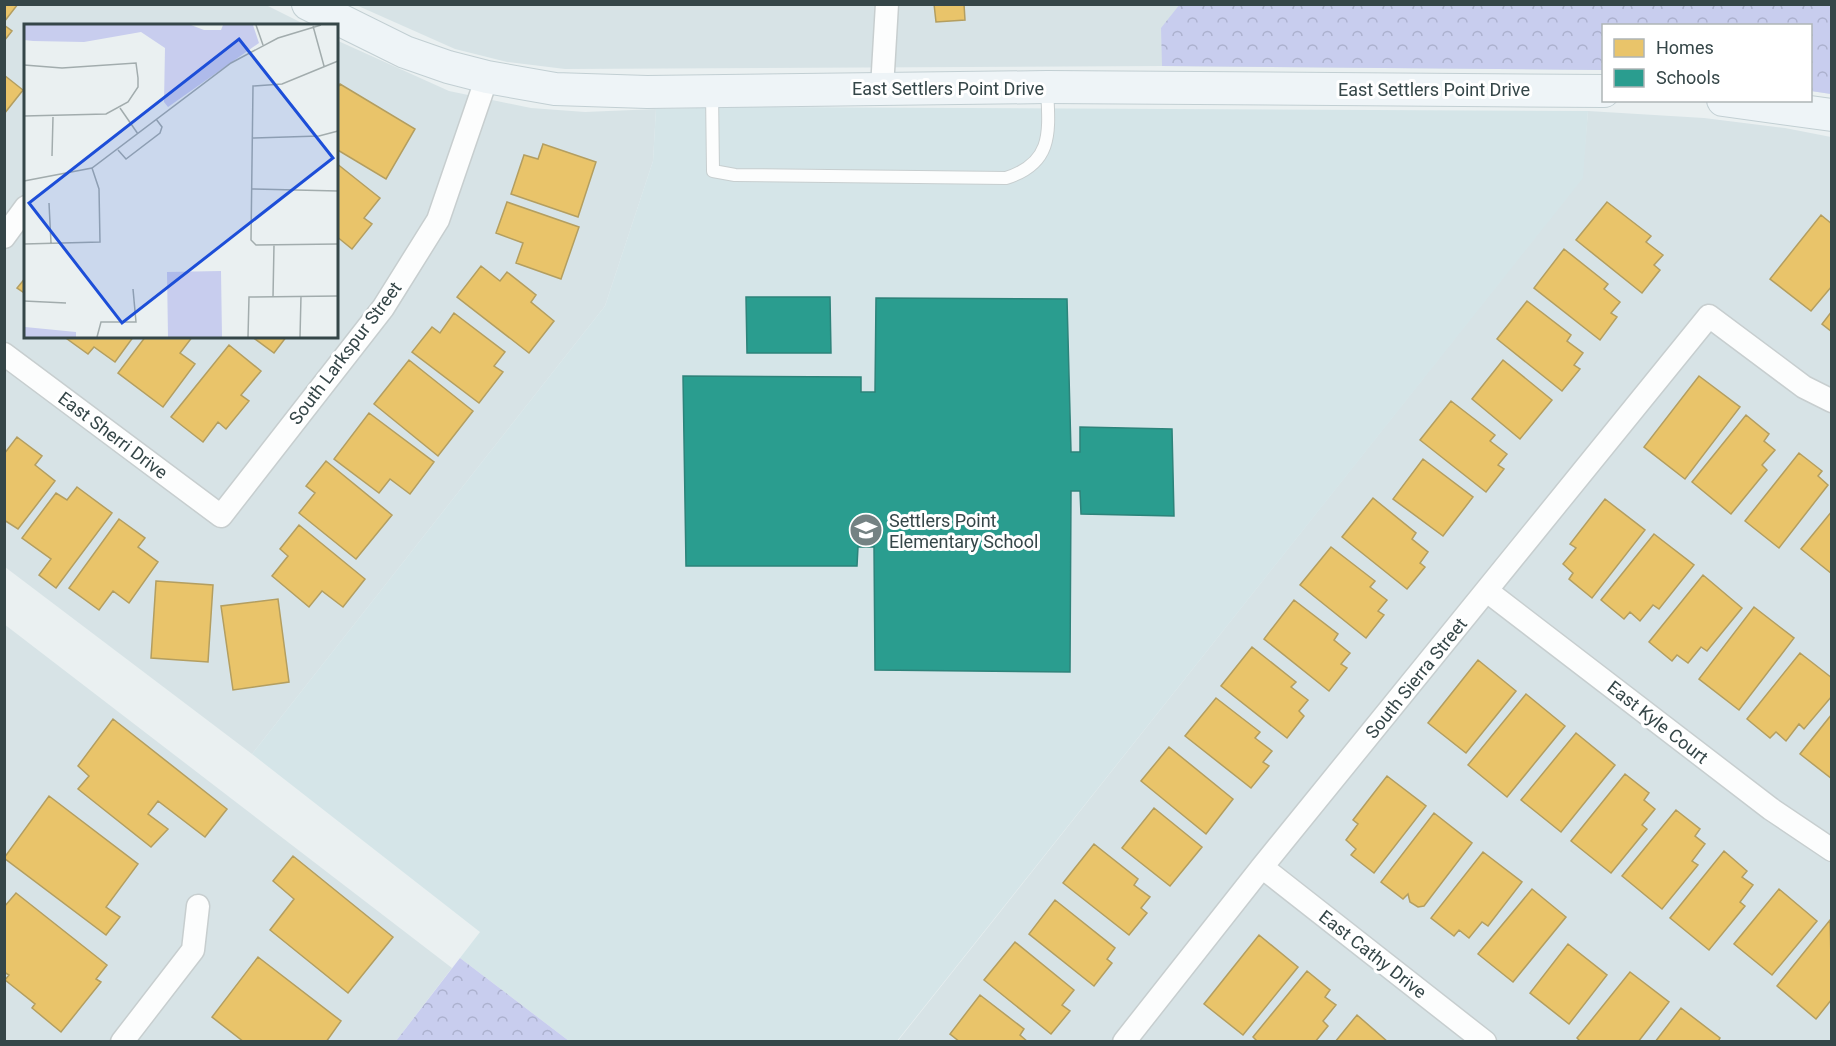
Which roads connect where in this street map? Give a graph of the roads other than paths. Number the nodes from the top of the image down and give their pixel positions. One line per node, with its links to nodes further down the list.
1 (308, 4): 3 (street, East Settlers Point Drive)
2 (887, 4): 5 (street)
3 (487, 78): 6 (street, East Settlers Point Drive); 14 (street, South Larkspur Street)
4 (1047, 87): 5 (street, East Settlers Point Drive); 6 (lane); 7 (street, East Settlers Point Drive)
5 (882, 88): 6 (street, East Settlers Point Drive)
6 (711, 91)
7 (1602, 91)
8 (1738, 102): 9 (street)
9 (1832, 115)
10 (24, 210): 11 (street)
11 (4, 237)
12 (4, 354): 14 (street, East Sherri Drive)
13 (1832, 401): 15 (street, South Sierra Street)
14 (220, 516)
15 (1487, 591): 16 (street, East Kyle Court); 17 (street, South Sierra Street)
16 (1832, 850)
17 (1262, 867): 20 (street, South Sierra Street); 21 (street, East Cathy Drive)
18 (198, 906): 19 (street)
19 (122, 1041)
20 (1124, 1041)
21 (1485, 1041)

